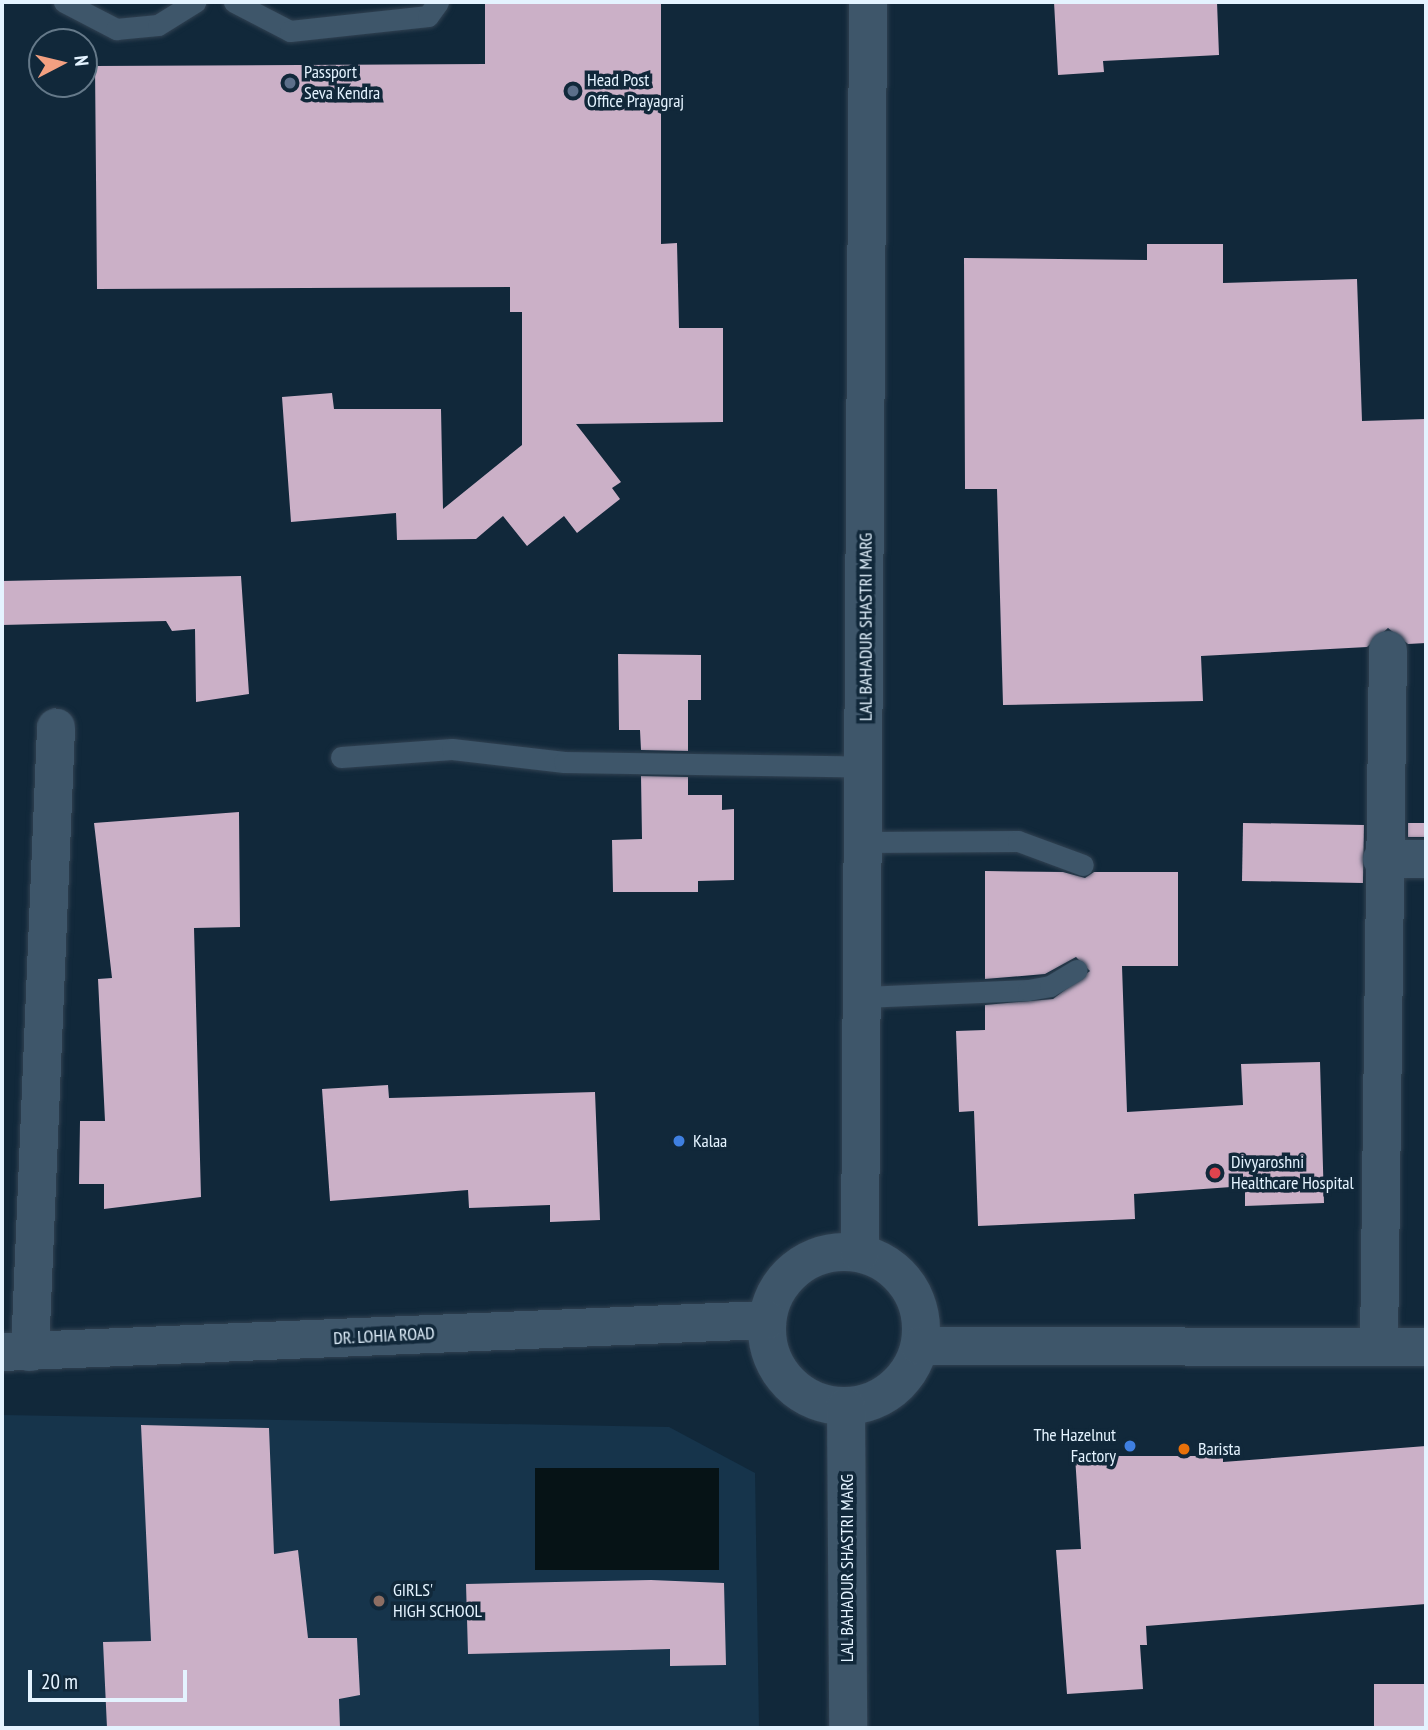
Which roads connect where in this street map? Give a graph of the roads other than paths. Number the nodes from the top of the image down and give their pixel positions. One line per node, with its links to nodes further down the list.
1 (64, 2): 2 (lane)
2 (195, 2)
3 (234, 2): 4 (lane)
4 (438, 2)
5 (868, 2): 9 (street, LAL BAHADUR SHASTRI MARG)
6 (1388, 650): 11 (street)
7 (55, 728): 21 (street)
8 (341, 757): 9 (lane)
9 (866, 767): 10 (street, LAL BAHADUR SHASTRI MARG)
10 (865, 842): 13 (lane); 15 (street, LAL BAHADUR SHASTRI MARG)
11 (1382, 859): 12 (street); 19 (street)
12 (1426, 859)
13 (1083, 865)
14 (1077, 970): 15 (lane)
15 (863, 997): 16 (street, LAL BAHADUR SHASTRI MARG)
16 (860, 1253): 17 (street); 18 (street)
17 (767, 1320): 21 (street, DR. LOHIA ROAD); 22 (street)
18 (920, 1346): 19 (street); 22 (street)
19 (1380, 1346): 20 (street)
20 (1426, 1347)
21 (16, 1352)
22 (846, 1407): 23 (street, LAL BAHADUR SHASTRI MARG)
23 (848, 1728)

